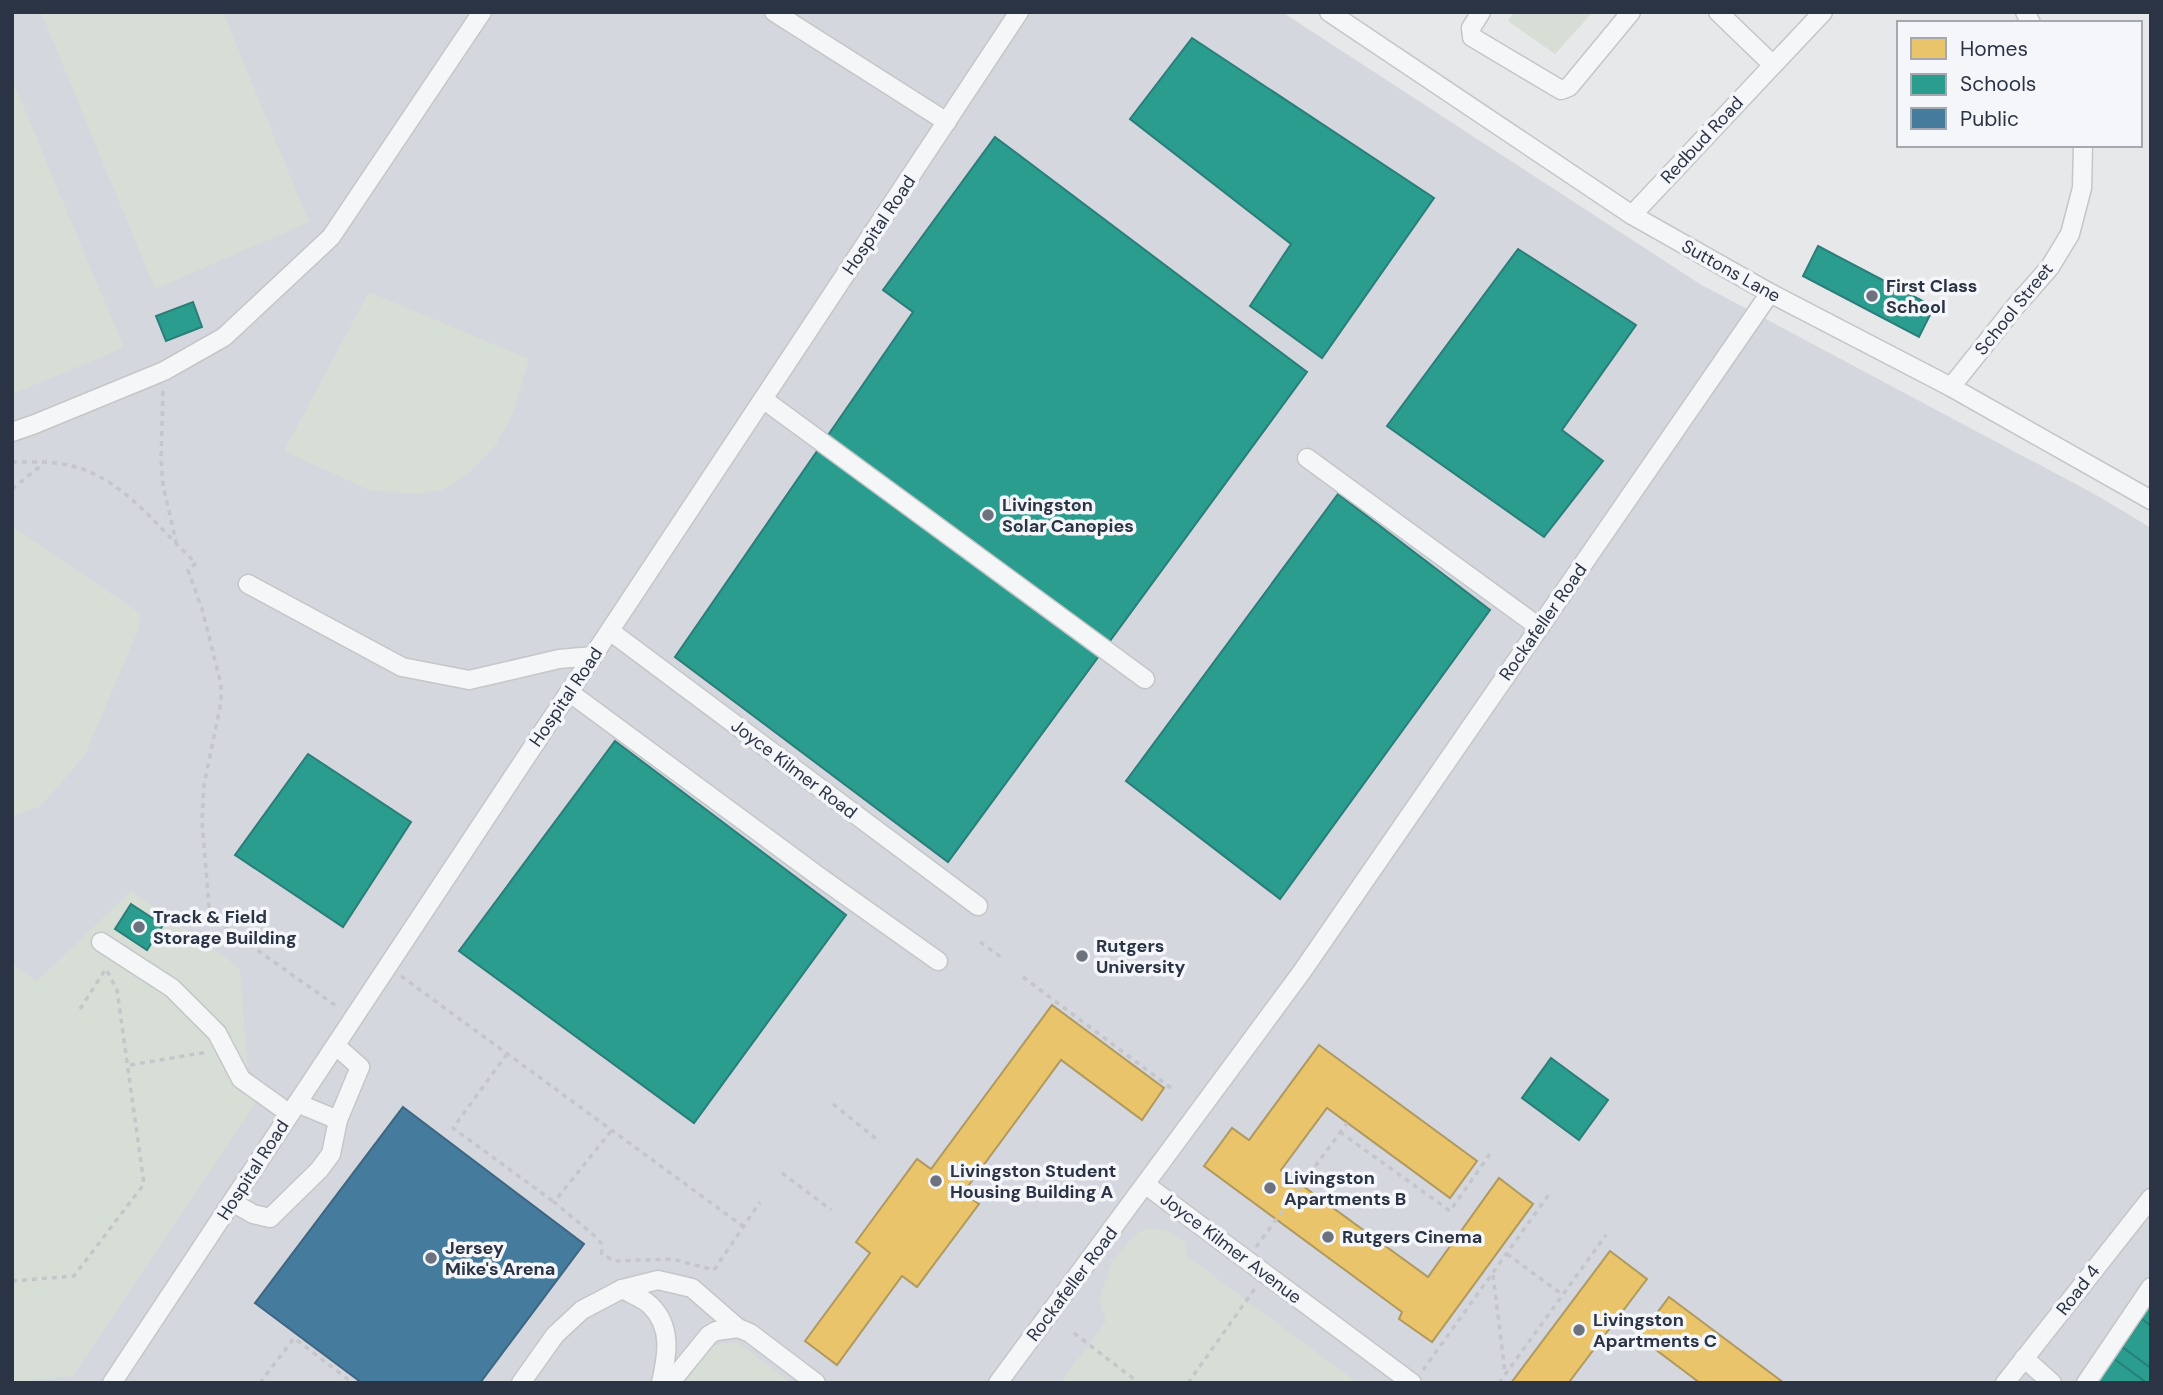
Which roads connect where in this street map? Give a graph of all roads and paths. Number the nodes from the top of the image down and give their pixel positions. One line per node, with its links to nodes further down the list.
1 (482, 12): 14 (street)
2 (774, 12): 10 (street)
3 (1019, 12): 10 (street, Hospital Road)
4 (1329, 12): 12 (street, Suttons Lane)
5 (1481, 12): 6 (street)
6 (1631, 12)
7 (1718, 12): 9 (street)
8 (1823, 12): 9 (street, Redbud Road)
9 (1773, 65): 12 (street, Redbud Road)
10 (947, 122): 16 (street, Hospital Road)
11 (2083, 147): 15 (street, School Street)
12 (1632, 215): 13 (street, Suttons Lane)
13 (1770, 293): 15 (street, Suttons Lane); 25 (street, Rockafeller Road)
14 (164, 371): 17 (street); 23 (path)
15 (1951, 387): 22 (street, Suttons Lane)
16 (763, 400): 26 (street, Hospital Road); 28 (street)
17 (12, 432)
18 (1307, 458): 25 (street)
19 (12, 462): 20 (path)
20 (44, 463): 21 (path); 23 (path)
21 (12, 489)
22 (2151, 499)
23 (177, 544): 40 (path)
24 (248, 584): 27 (street)
25 (1539, 627): 33 (street, Rockafeller Road)
26 (610, 631): 27 (street, Hospital Road); 30 (street, Joyce Kilmer Road)
27 (593, 656): 29 (street, Hospital Road)
28 (1145, 679)
29 (569, 692): 36 (street); 42 (street, Hospital Road)
30 (978, 906)
31 (101, 942): 34 (street)
32 (980, 942): 35 (path)
33 (1315, 952): 56 (street, Joyce Kilmer Avenue)
34 (117, 953): 37 (path); 43 (street)
35 (1001, 957)
36 (938, 961)
37 (106, 969): 41 (path); 45 (path)
38 (399, 975): 44 (path)
39 (1023, 977): 46 (path)
40 (339, 1007)
41 (80, 1009)
42 (336, 1046): 48 (street, Hospital Road); 49 (street)
43 (224, 1049): 45 (path); 48 (street)
44 (507, 1054): 51 (path); 60 (path)
45 (129, 1065): 69 (path)
46 (1175, 1091)
47 (833, 1104): 53 (path)
48 (294, 1109): 49 (street); 59 (street, Hospital Road)
49 (338, 1120): 59 (street)
50 (1347, 1123): 52 (path)
51 (611, 1130): 60 (path); 63 (path)
52 (1340, 1132): 54 (path); 66 (path)
53 (880, 1142)
54 (1492, 1152)
55 (782, 1173): 62 (path)
56 (1146, 1185): 66 (street, Joyce Kilmer Avenue); 85 (street, Rockafeller Road)
57 (1550, 1193): 65 (path)
58 (2151, 1198): 75 (street, Road 4)
59 (232, 1202): 78 (street, Hospital Road)
60 (554, 1202): 63 (path)
61 (761, 1202): 63 (path)
62 (831, 1210)
63 (744, 1227)
64 (1606, 1235): 72 (path)
65 (1507, 1254): 67 (path); 72 (path)
66 (1247, 1260): 68 (street, Joyce Kilmer Avenue)
67 (1493, 1273): 76 (path); 77 (path)
68 (1265, 1274): 77 (street, Joyce Kilmer Avenue); 87 (path)
69 (12, 1281)
70 (2151, 1287): 91 (street)
71 (622, 1289): 73 (street); 81 (street); 82 (street)
72 (1563, 1295): 76 (path)
73 (738, 1328): 83 (street); 84 (street)
74 (1074, 1333): 86 (path)
75 (2024, 1359): 89 (street, Road 4); 90 (street)
76 (1505, 1374): 88 (path)
77 (1416, 1378)
78 (113, 1383)
79 (260, 1383): 80 (path)
80 (353, 1383)
81 (521, 1383)
82 (662, 1383)
83 (670, 1383)
84 (816, 1383)
85 (998, 1383)
86 (1139, 1383)
87 (1188, 1383)
88 (1499, 1383)
89 (2005, 1383)
90 (2052, 1383)
91 (2086, 1383)

